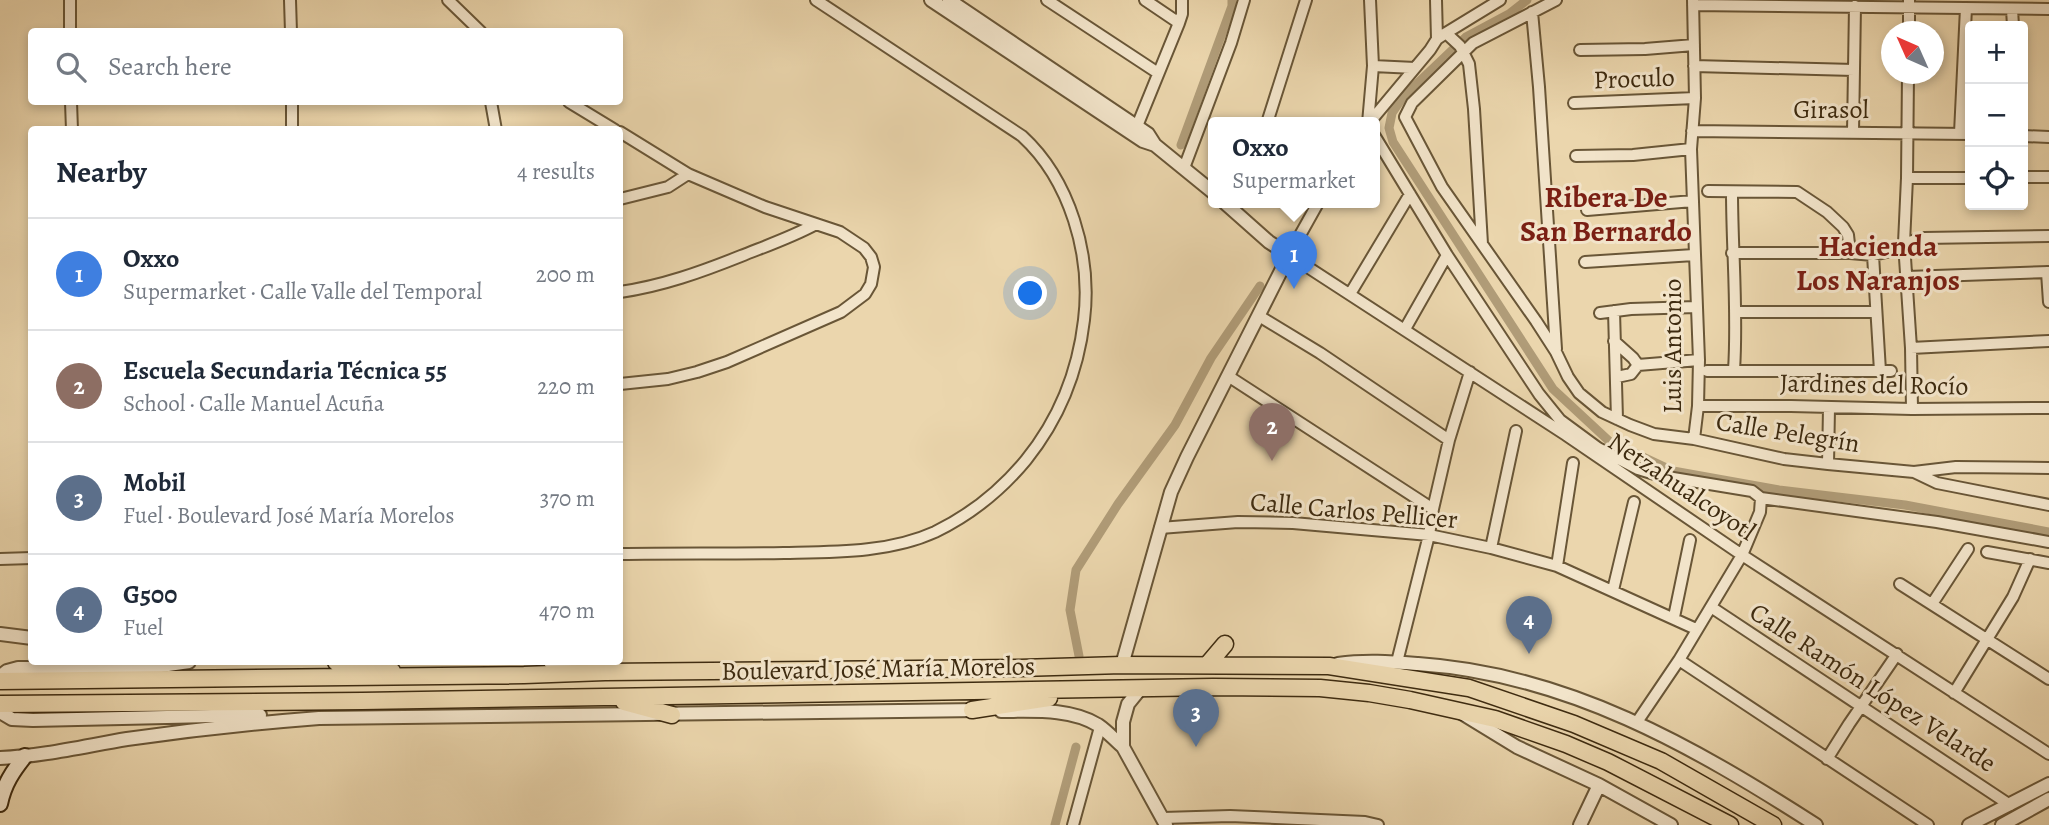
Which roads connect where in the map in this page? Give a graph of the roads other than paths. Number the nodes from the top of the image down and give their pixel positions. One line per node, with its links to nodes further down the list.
1 (70, 0): 27 (street)
2 (290, 0): 28 (street)
3 (448, 0): 29 (street)
4 (816, 0): 139 (street)
5 (931, 0): 15 (street)
6 (1048, 0): 38 (street)
7 (1145, 0): 26 (street)
8 (1182, 0): 26 (street)
9 (1244, 0): 65 (street)
10 (1370, 0): 34 (street)
11 (1436, 0): 30 (street)
12 (1500, 0): 30 (street)
13 (1556, 0): 23 (street)
14 (1304, 2): 47 (street)
15 (947, 3): 54 (street)
16 (1693, 3): 17 (street); 31 (street, Luis Antonio)
17 (1773, 3): 19 (street)
18 (1909, 3): 19 (street); 20 (street); 24 (street)
19 (1855, 6): 37 (street)
20 (1966, 8): 21 (street); 40 (street)
21 (2012, 9): 22 (street); 25 (street)
22 (2049, 9)
23 (1532, 12): 33 (street); 106 (street)
24 (1909, 21)
25 (2013, 21)
26 (1180, 23): 38 (street)
27 (70, 28)
28 (291, 28)
29 (476, 28)
30 (1441, 36): 33 (street); 36 (street)
31 (1694, 45): 32 (street); 35 (street, Luis Antonio)
32 (1580, 50)
33 (1463, 51): 83 (street); 83 (street, Calle Pelegrín)
34 (1373, 66): 36 (street); 48 (street)
35 (1694, 66): 37 (street); 41 (street, Luis Antonio)
36 (1415, 68): 49 (street)
37 (1854, 70): 56 (street)
38 (1158, 73): 54 (street)
39 (1908, 84): 57 (street)
40 (1965, 84)
41 (1695, 98): 42 (street, Proculo); 55 (street, Luis Antonio)
42 (1574, 103)
43 (71, 105): 50 (street)
44 (292, 105): 51 (street)
45 (492, 105): 52 (street)
46 (574, 105): 53 (street)
47 (1269, 117)
48 (1369, 117)
49 (1373, 117)
50 (72, 126)
51 (292, 126)
52 (495, 126)
53 (609, 126)
54 (1135, 130): 65 (street)
55 (1692, 131): 56 (street, Girasol); 63 (street, Luis Antonio)
56 (1853, 132): 57 (street, Girasol)
57 (1907, 132): 58 (street, Girasol); 69 (street)
58 (1965, 133)
59 (623, 135): 66 (street)
60 (2028, 136): 61 (street)
61 (2049, 137)
62 (1380, 145): 74 (street)
63 (1691, 149): 64 (street); 76 (street, Luis Antonio)
64 (1576, 156)
65 (1184, 168): 71 (street)
66 (688, 174): 75 (street); 80 (street)
67 (2028, 177): 68 (street)
68 (2049, 177)
69 (1907, 178): 70 (street); 82 (street)
70 (1965, 178)
71 (1208, 188)
72 (1708, 191): 73 (street)
73 (1732, 192): 84 (street); 85 (street)
74 (1410, 194): 87 (street); 94 (street)
75 (623, 198)
76 (1693, 201): 79 (street); 88 (street, Luis Antonio)
77 (1315, 208): 86 (street)
78 (1239, 209): 86 (street)
79 (1587, 211)
80 (816, 223): 93 (street); 114 (street)
81 (2049, 236): 82 (street)
82 (1904, 243): 89 (street); 92 (street)
83 (1482, 244): 106 (street, Calle Pelegrín)
84 (1732, 253): 85 (street); 98 (street)
85 (1850, 253): 89 (street)
86 (1289, 255): 94 (street, Netzahualcoyotl); 101 (street)
87 (1447, 255): 102 (street); 127 (street)
88 (1694, 255): 90 (street); 96 (street, Luis Antonio)
89 (1873, 255): 99 (street)
90 (1585, 262)
91 (2048, 272): 92 (street); 95 (street)
92 (1908, 277): 105 (street)
93 (623, 291)
94 (1350, 294): 102 (street, Netzahualcoyotl)
95 (2049, 302)
96 (1696, 307): 97 (street); 107 (street, Luis Antonio)
97 (1614, 311): 100 (street); 103 (street)
98 (1735, 312): 99 (street); 109 (street)
99 (1876, 312): 109 (street)
100 (1600, 313)
101 (1259, 316): 112 (street); 122 (street)
102 (1405, 329): 111 (street, Netzahualcoyotl)
103 (1614, 341): 108 (street); 113 (street)
104 (2049, 341): 105 (street)
105 (1911, 348): 118 (street)
106 (1556, 352): 119 (street, Calle Pelegrín)
107 (1699, 360): 108 (street); 115 (street, Luis Antonio)
108 (1638, 365): 113 (street)
109 (1734, 370): 110 (street)
110 (1707, 371)
111 (1470, 372): 122 (street); 140 (street, Netzahualcoyotl)
112 (1228, 376): 130 (street); 131 (street)
113 (1617, 377): 119 (street)
114 (623, 384)
115 (1698, 406): 116 (street, Jardines del Rocío); 121 (street, Luis Antonio)
116 (1829, 408): 118 (street, Jardines del Rocío); 124 (street)
117 (2049, 408): 118 (street, Jardines del Rocío)
118 (1912, 409)
119 (1617, 419): 121 (street, Calle Pelegrín)
120 (1516, 431): 135 (street)
121 (1694, 439): 124 (street, Calle Pelegrín)
122 (1450, 440): 130 (street)
123 (1573, 463): 146 (street)
124 (1828, 464): 126 (street, Calle Pelegrín)
125 (2049, 468): 126 (street, Calle Pelegrín)
126 (1914, 472): 129 (street)
127 (1761, 498): 134 (street); 140 (street)
128 (1634, 502): 148 (street)
129 (2049, 505)
130 (1433, 509): 132 (street)
131 (1160, 528): 132 (street, Calle Carlos Pellicer); 164 (street)
132 (1429, 536): 135 (street, Calle Carlos Pellicer); 159 (street)
133 (1690, 540): 151 (street)
134 (2049, 542)
135 (1491, 548): 146 (street, Calle Carlos Pellicer)
136 (1968, 549): 149 (street)
137 (28, 552): 141 (street)
138 (1987, 552): 144 (street)
139 (623, 554)
140 (1742, 555): 150 (street); 157 (street, Netzahualcoyotl)
141 (19, 558): 142 (street); 143 (street)
142 (28, 558)
143 (0, 559)
144 (2030, 559): 145 (street); 155 (street)
145 (2049, 563)
146 (1557, 566): 148 (street, Calle Carlos Pellicer)
147 (1900, 584): 149 (street)
148 (1613, 590): 151 (street, Calle Carlos Pellicer)
149 (1932, 604): 155 (street)
150 (1710, 607): 152 (street); 175 (street, Calle Ramón López Velarde)
151 (1674, 617): 152 (street, Calle Carlos Pellicer)
152 (1696, 629): 158 (street)
153 (0, 634): 154 (street)
154 (28, 638)
155 (1987, 639): 167 (street); 172 (street)
156 (1225, 644): 160 (main road)
157 (1897, 654): 172 (street, Netzahualcoyotl); 175 (street)
158 (1679, 660): 181 (street); 187 (street)
159 (1398, 662): 165 (street); 181 (street)
160 (1208, 664): 164 (main road, Boulevard José María Morelos); 165 (main road, Boulevard José María Morelos)
161 (168, 665): 169 (street)
162 (365, 665): 168 (main road)
163 (566, 665): 166 (street)
164 (1122, 665): 166 (main road, Boulevard José María Morelos)
165 (1329, 666): 200 (main road, Boulevard José María Morelos)
166 (605, 672): 168 (main road, Boulevard José María Morelos)
167 (2048, 675)
168 (418, 677): 169 (main road, Boulevard José María Morelos)
169 (0, 679)
170 (1141, 688): 171 (main road, Boulevard José María Morelos); 178 (main road, Boulevard José María Morelos); 183 (street)
171 (1105, 689): 173 (main road, Boulevard José María Morelos); 176 (main road)
172 (1954, 693): 184 (street, Netzahualcoyotl)
173 (604, 697): 174 (main road, Boulevard José María Morelos); 179 (main road)
174 (0, 704)
175 (1861, 706): 187 (street); 192 (street, Calle Ramón López Velarde)
176 (972, 710): 179 (street, Boulevard José María Morelos); 182 (street, Boulevard José María Morelos)
177 (0, 712): 180 (street)
178 (1459, 712): 189 (street); 199 (main road, Boulevard José María Morelos)
179 (672, 715): 180 (street, Boulevard José María Morelos)
180 (320, 718): 185 (street, Boulevard José María Morelos)
181 (1637, 722): 201 (street)
182 (1100, 726): 183 (street, Boulevard José María Morelos); 195 (street)
183 (1123, 747): 193 (street, Boulevard José María Morelos)
184 (2049, 754)
185 (26, 756): 186 (street, Boulevard José María Morelos); 191 (main road)
186 (0, 758)
187 (1827, 759): 202 (street)
188 (2049, 784): 192 (street)
189 (1599, 785): 197 (street); 198 (street)
190 (2049, 799): 204 (street)
191 (0, 804)
192 (2010, 805): 203 (street)
193 (1165, 822): 194 (street)
194 (1364, 824): 196 (street)
195 (1073, 825)
196 (1378, 825)
197 (1580, 825)
198 (1671, 825)
199 (1730, 825)
200 (1773, 825)
201 (1816, 825)
202 (1928, 825)
203 (1969, 825)
204 (2002, 825)

